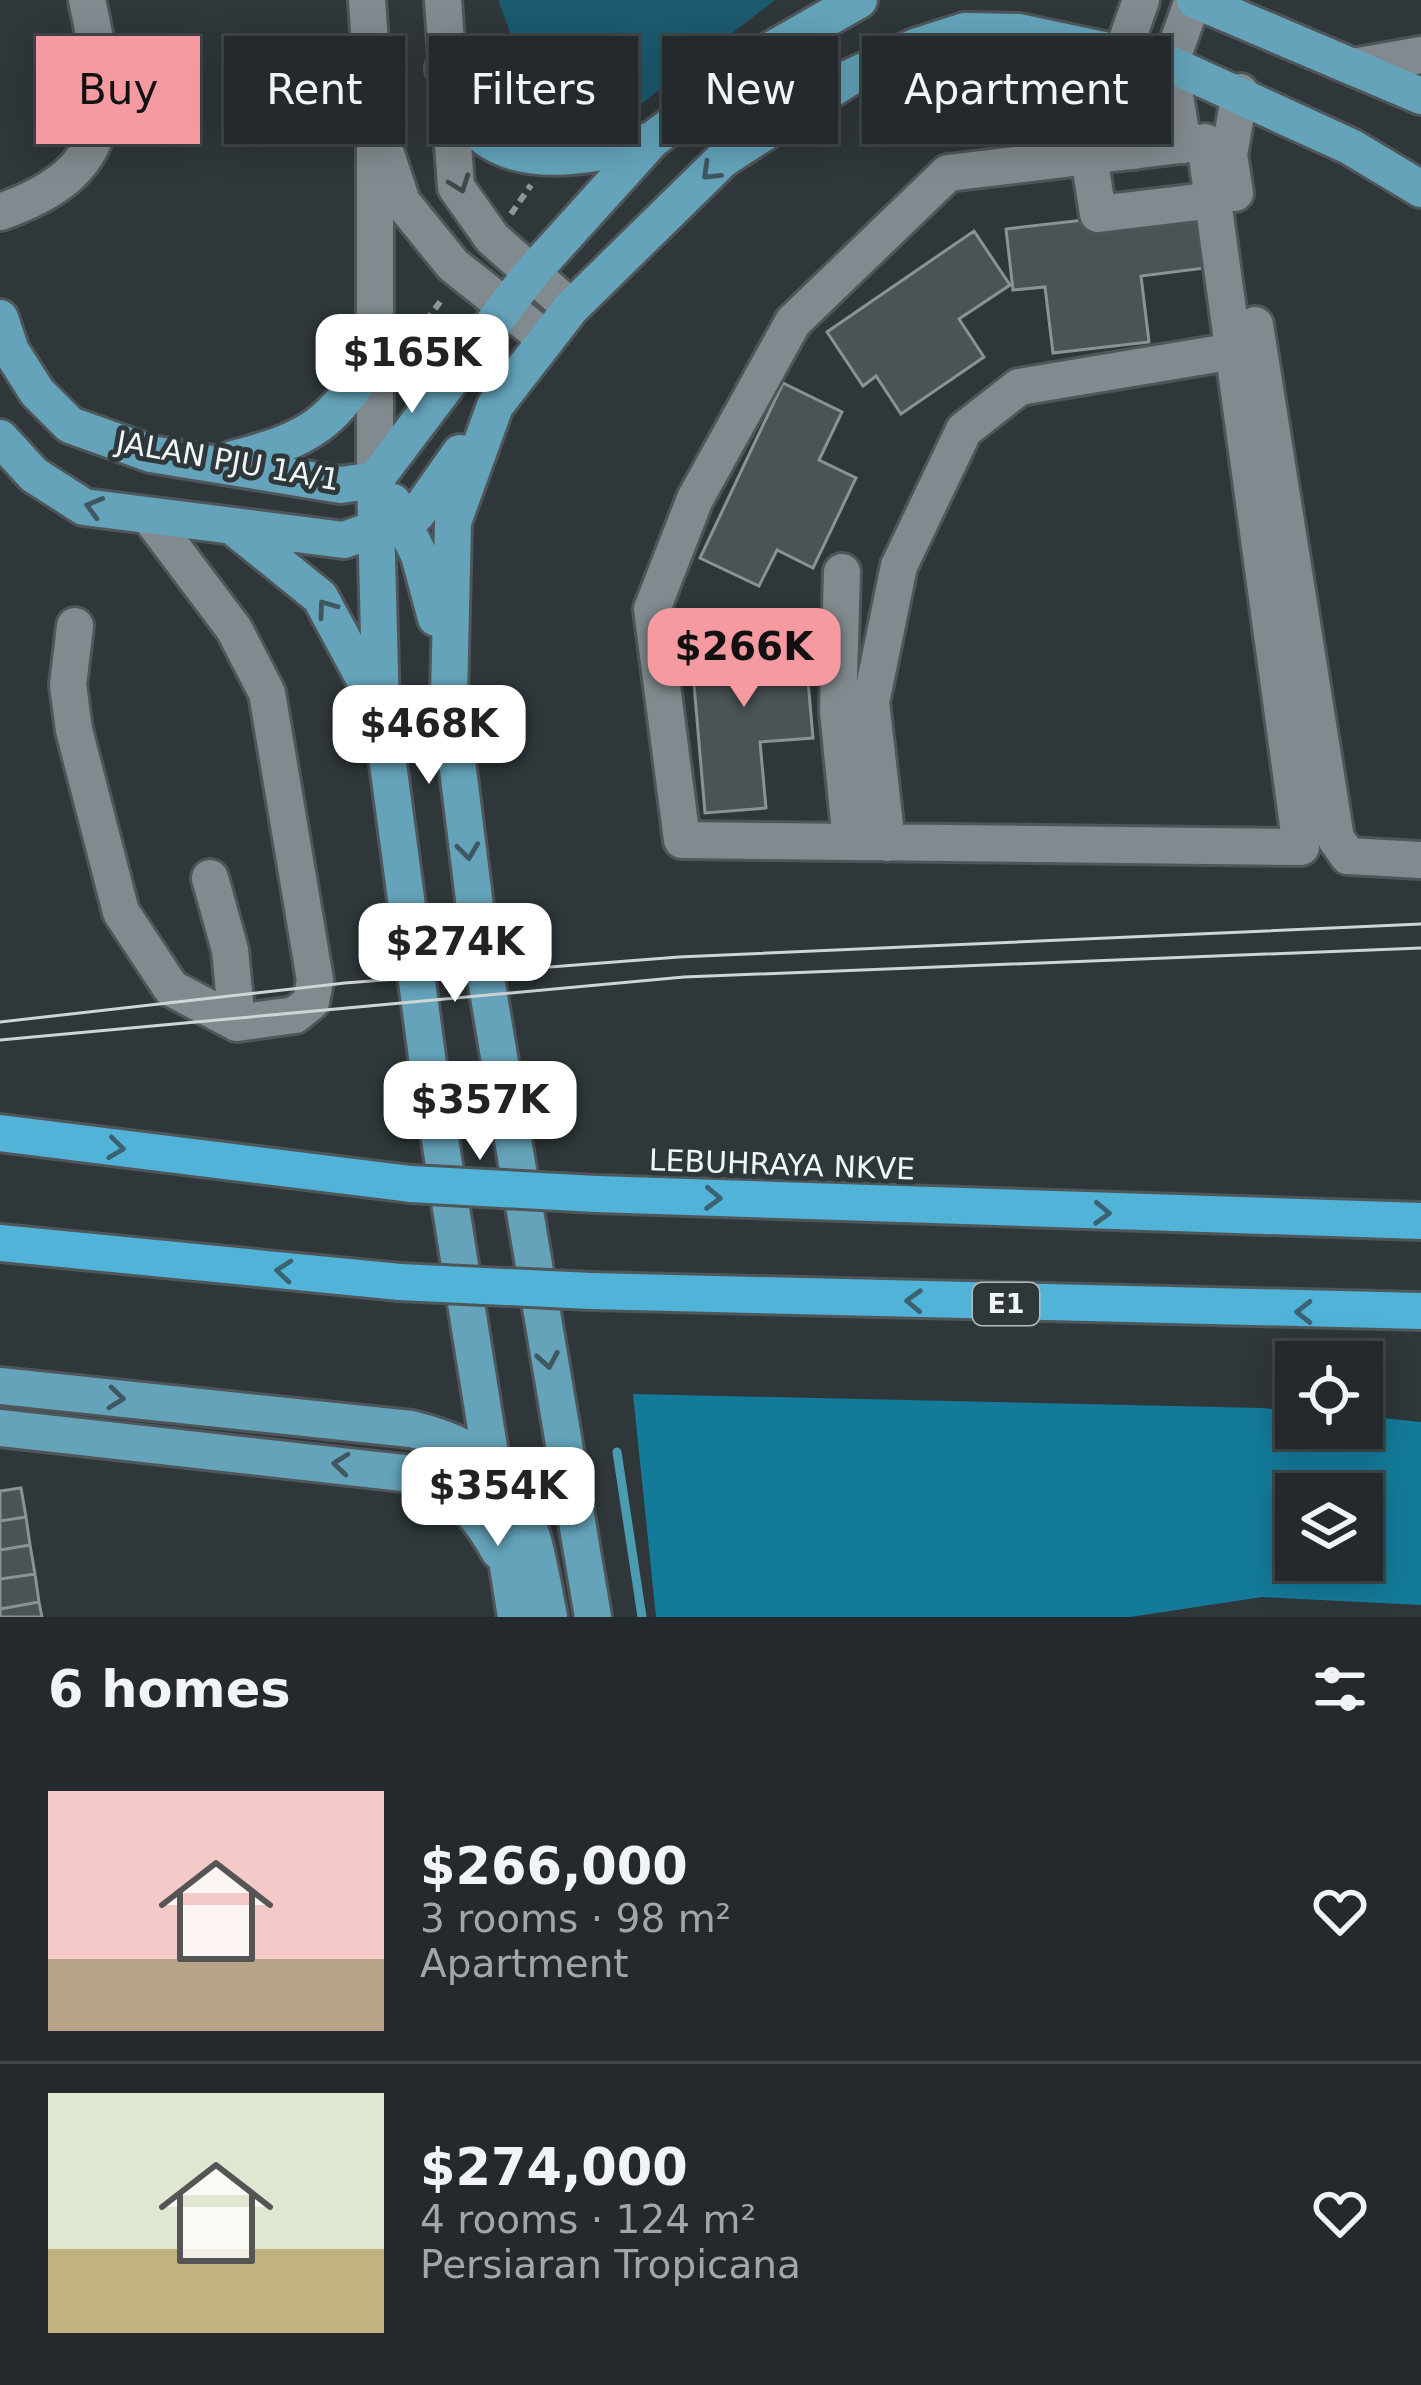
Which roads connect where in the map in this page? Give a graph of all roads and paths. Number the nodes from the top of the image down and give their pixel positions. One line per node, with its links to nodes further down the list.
1 (87, 0): 33 (street)
2 (367, 0): 7 (street)
3 (442, 0): 8 (street)
4 (859, 0): 20 (main road)
5 (1141, 0): 11 (street)
6 (1194, 0): 13 (street); 15 (main road)
7 (369, 36)
8 (443, 36)
9 (948, 36): 10 (main road, one-way to 9)
10 (1038, 36)
11 (1128, 36)
12 (1421, 55): 15 (street)
13 (1171, 61)
14 (1171, 64): 18 (main road)
15 (1353, 67): 19 (main road)
16 (1171, 70): 28 (street)
17 (862, 72): 37 (main road, one-way to 37)
18 (1240, 92): 31 (main road); 54 (street)
19 (1421, 97)
20 (652, 140): 21 (main road); 35 (main road)
21 (638, 142)
22 (375, 144): 41 (street)
23 (383, 144): 34 (street)
24 (452, 144): 35 (street, one-way to 35)
25 (500, 144): 26 (main road)
26 (629, 144)
27 (1133, 144): 29 (street)
28 (1183, 146): 29 (street); 32 (street)
29 (1134, 151): 30 (street)
30 (1090, 156): 32 (street); 53 (street)
31 (1421, 189)
32 (1215, 200): 40 (street)
33 (0, 212)
34 (462, 274): 36 (street); 41 (path)
35 (529, 276): 36 (main road); 37 (street)
36 (505, 306): 39 (street); 45 (main road)
37 (571, 308): 39 (main road)
38 (0, 318): 44 (main road, JALAN PJU 1A/1)
39 (546, 339): 42 (main road)
40 (1234, 352): 53 (street); 53 (street)
41 (376, 369): 44 (main road); 45 (street)
42 (495, 406): 47 (main road); 51 (main road)
43 (0, 438): 46 (main road, JALAN PJU 1A/1, one-way to 43)
44 (218, 463): 45 (main road, JALAN PJU 1A/1)
45 (375, 480): 47 (main road)
46 (152, 520): 48 (main road, JALAN PJU 1A/1); 56 (street)
47 (389, 525): 48 (main road, JALAN PJU 1A/1); 51 (main road); 52 (main road)
48 (237, 530): 52 (main road, one-way to 48)
49 (842, 572): 53 (street)
50 (75, 626): 56 (street)
51 (449, 697): 69 (main road, one-way to 69)
52 (381, 711): 61 (main road)
53 (869, 842)
54 (1421, 860)
55 (209, 878): 56 (street)
56 (236, 1023)
57 (0, 1133): 58 (highway, LEBUHRAYA NKVE, one-way to 58, bridge)
58 (1421, 1221)
59 (0, 1243): 60 (highway, E1, one-way to 59, bridge)
60 (1421, 1311)
61 (476, 1371): 64 (main road); 65 (main road)
62 (0, 1386): 64 (main road, one-way to 64)
63 (0, 1428): 66 (main road, one-way to 63)
64 (411, 1430): 65 (main road)
65 (492, 1461): 66 (main road); 68 (main road)
66 (507, 1568): 67 (main road)
67 (516, 1617)
68 (549, 1617)
69 (593, 1617)

